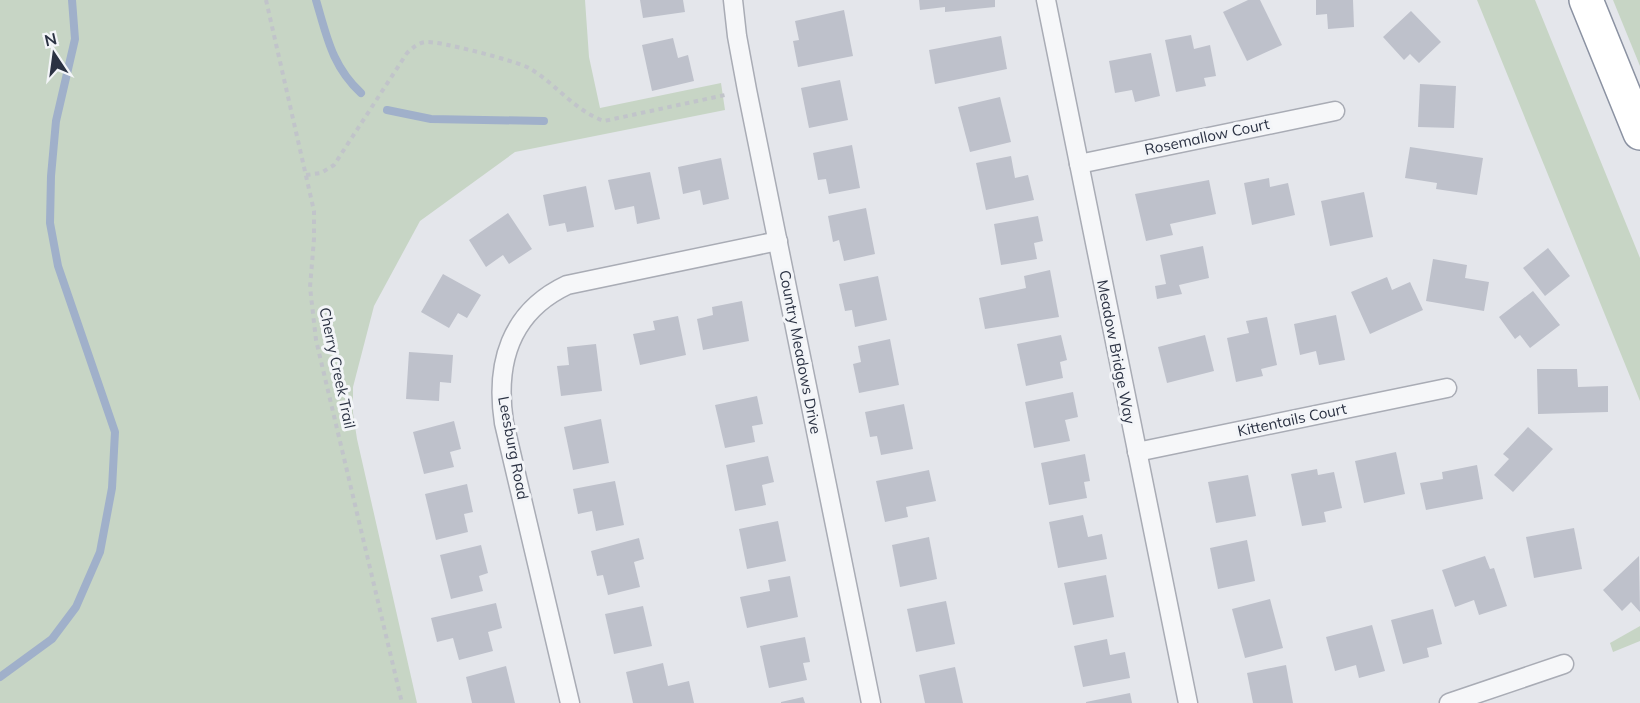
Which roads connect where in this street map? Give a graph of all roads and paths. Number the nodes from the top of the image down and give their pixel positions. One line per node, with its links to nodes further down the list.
1 (267, 0): 9 (path, Cherry Creek Trail)
2 (733, 0): 10 (street, Country Meadows Drive)
3 (1046, 0): 8 (street, Meadow Bridge Way)
4 (1586, 0): 7 (highway)
5 (725, 95): 9 (path)
6 (1335, 111): 8 (street, Rosemallow Court)
7 (1640, 133)
8 (1079, 164): 12 (street, Meadow Bridge Way)
9 (306, 175): 14 (path, Cherry Creek Trail)
10 (778, 241): 15 (street, Leesburg Road); 16 (street, Country Meadows Drive)
11 (1447, 388): 12 (street, Kittentails Court)
12 (1137, 452): 17 (street, Meadow Bridge Way)
13 (1564, 664): 18 (street)
14 (402, 703)
15 (570, 703)
16 (871, 703)
17 (1188, 703)
18 (1449, 703)

